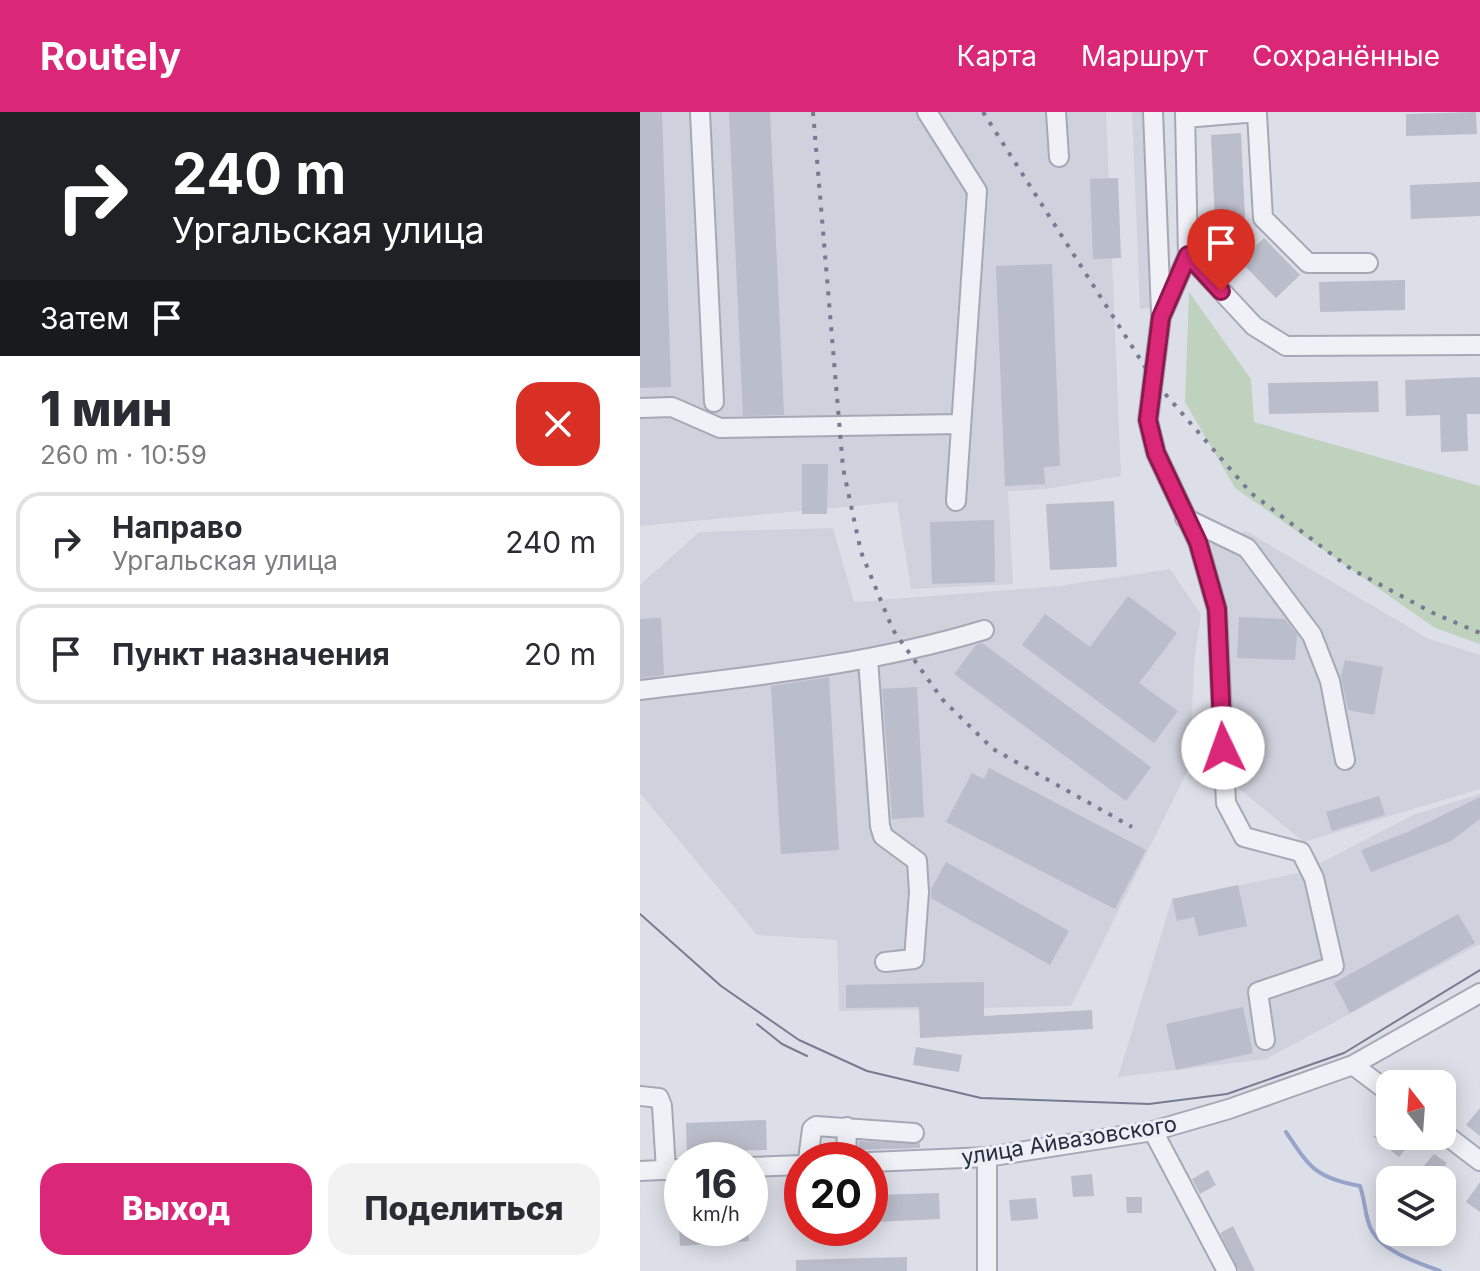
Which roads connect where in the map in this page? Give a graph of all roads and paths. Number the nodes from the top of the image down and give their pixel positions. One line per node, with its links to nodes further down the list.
1 (700, 112): 12 (street)
2 (927, 112): 14 (street)
3 (1056, 112): 7 (street)
4 (1153, 112): 10 (street)
5 (1257, 113): 6 (street); 9 (street)
6 (1185, 115): 8 (street)
7 (1059, 157)
8 (1188, 255): 10 (street); 11 (street)
9 (1368, 263)
10 (1161, 317): 16 (street)
11 (1480, 345)
12 (714, 402)
13 (640, 408): 14 (street)
14 (961, 424): 15 (street)
15 (956, 501)
16 (1185, 518): 20 (street); 23 (street)
17 (984, 630): 18 (street)
18 (868, 659): 19 (street); 21 (street)
19 (640, 690)
20 (1345, 760)
21 (885, 962)
22 (1480, 993): 24 (street, улица Айвазовского)
23 (1265, 1040)
24 (1353, 1065): 25 (street); 28 (street, улица Айвазовского)
25 (1376, 1082)
26 (640, 1096): 30 (street)
27 (847, 1127): 29 (street); 31 (street); 32 (street)
28 (1153, 1131): 34 (street, улица Айвазовского); 40 (street)
29 (914, 1133)
30 (669, 1142)
31 (810, 1142)
32 (847, 1142)
33 (1456, 1143): 36 (street)
34 (987, 1157): 35 (street, улица Айвазовского); 39 (street)
35 (888, 1161)
36 (1480, 1161)
37 (664, 1170): 38 (street)
38 (640, 1171)
39 (987, 1271)
40 (1227, 1271)

